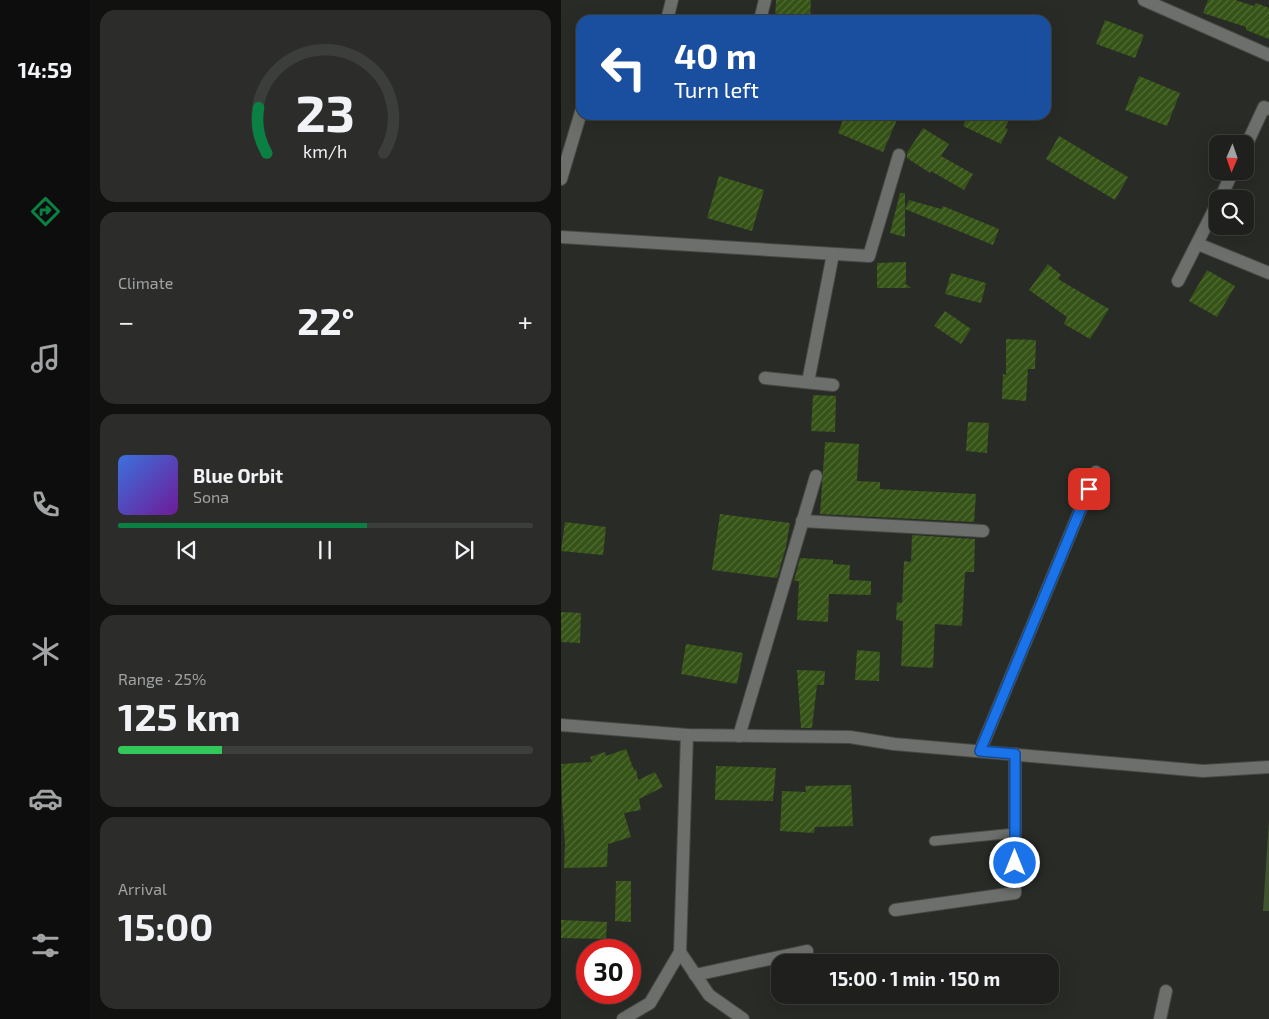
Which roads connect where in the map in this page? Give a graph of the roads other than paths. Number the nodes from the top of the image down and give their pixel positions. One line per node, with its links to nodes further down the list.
1 (672, 0): 4 (street)
2 (765, 0): 5 (street)
3 (1144, 0): 6 (street)
4 (668, 15)
5 (761, 15)
6 (1269, 55)
7 (1269, 109): 9 (street)
8 (579, 120): 11 (street)
9 (1251, 135)
10 (899, 155): 15 (street)
11 (561, 179)
12 (1209, 221): 14 (street)
13 (561, 237): 15 (street)
14 (1198, 244): 16 (street); 17 (street)
15 (833, 254): 19 (street)
16 (1269, 273)
17 (1178, 281)
18 (765, 378): 19 (street)
19 (808, 382): 20 (street)
20 (833, 385)
21 (1096, 472): 28 (street)
22 (816, 476): 23 (street)
23 (802, 521): 24 (street); 27 (street)
24 (983, 531)
25 (561, 725): 26 (street)
26 (687, 735): 27 (street); 35 (street)
27 (739, 736): 28 (street)
28 (980, 751): 29 (street)
29 (1015, 754): 30 (street); 31 (street)
30 (1269, 767)
31 (1015, 833): 32 (lane); 33 (street)
32 (934, 841)
33 (895, 910)
34 (807, 951): 36 (street)
35 (680, 952): 36 (street); 38 (street)
36 (695, 975): 39 (street)
37 (1166, 992): 40 (street)
38 (623, 1019)
39 (743, 1019)
40 (1161, 1019)

